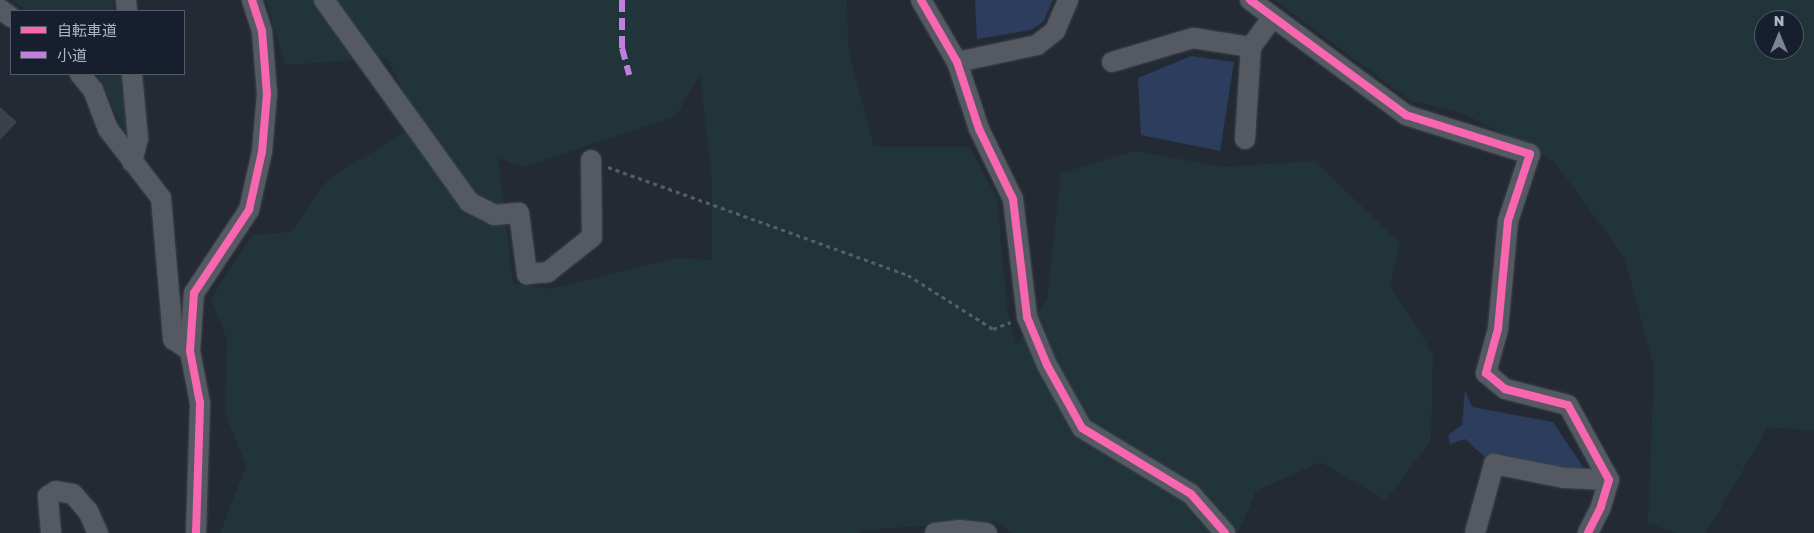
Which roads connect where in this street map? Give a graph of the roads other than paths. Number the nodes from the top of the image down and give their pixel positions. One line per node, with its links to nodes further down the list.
1 (252, 0): 15 (street)
2 (324, 0): 13 (street)
3 (921, 0): 8 (street)
4 (1068, 0): 8 (street)
5 (1250, 0): 6 (street)
6 (1273, 17): 7 (street); 16 (street)
7 (1250, 47): 9 (street); 12 (street)
8 (957, 62): 22 (street)
9 (1112, 62)
10 (81, 75): 14 (street)
11 (132, 75): 14 (street)
12 (1245, 139)
13 (591, 160)
14 (132, 162): 15 (street)
15 (190, 351): 19 (street)
16 (1609, 480): 23 (street); 24 (street)
17 (51, 533): 18 (street)
18 (98, 533)
19 (196, 533)
20 (935, 533): 21 (street)
21 (987, 533)
22 (1225, 533)
23 (1475, 533)
24 (1588, 533)

